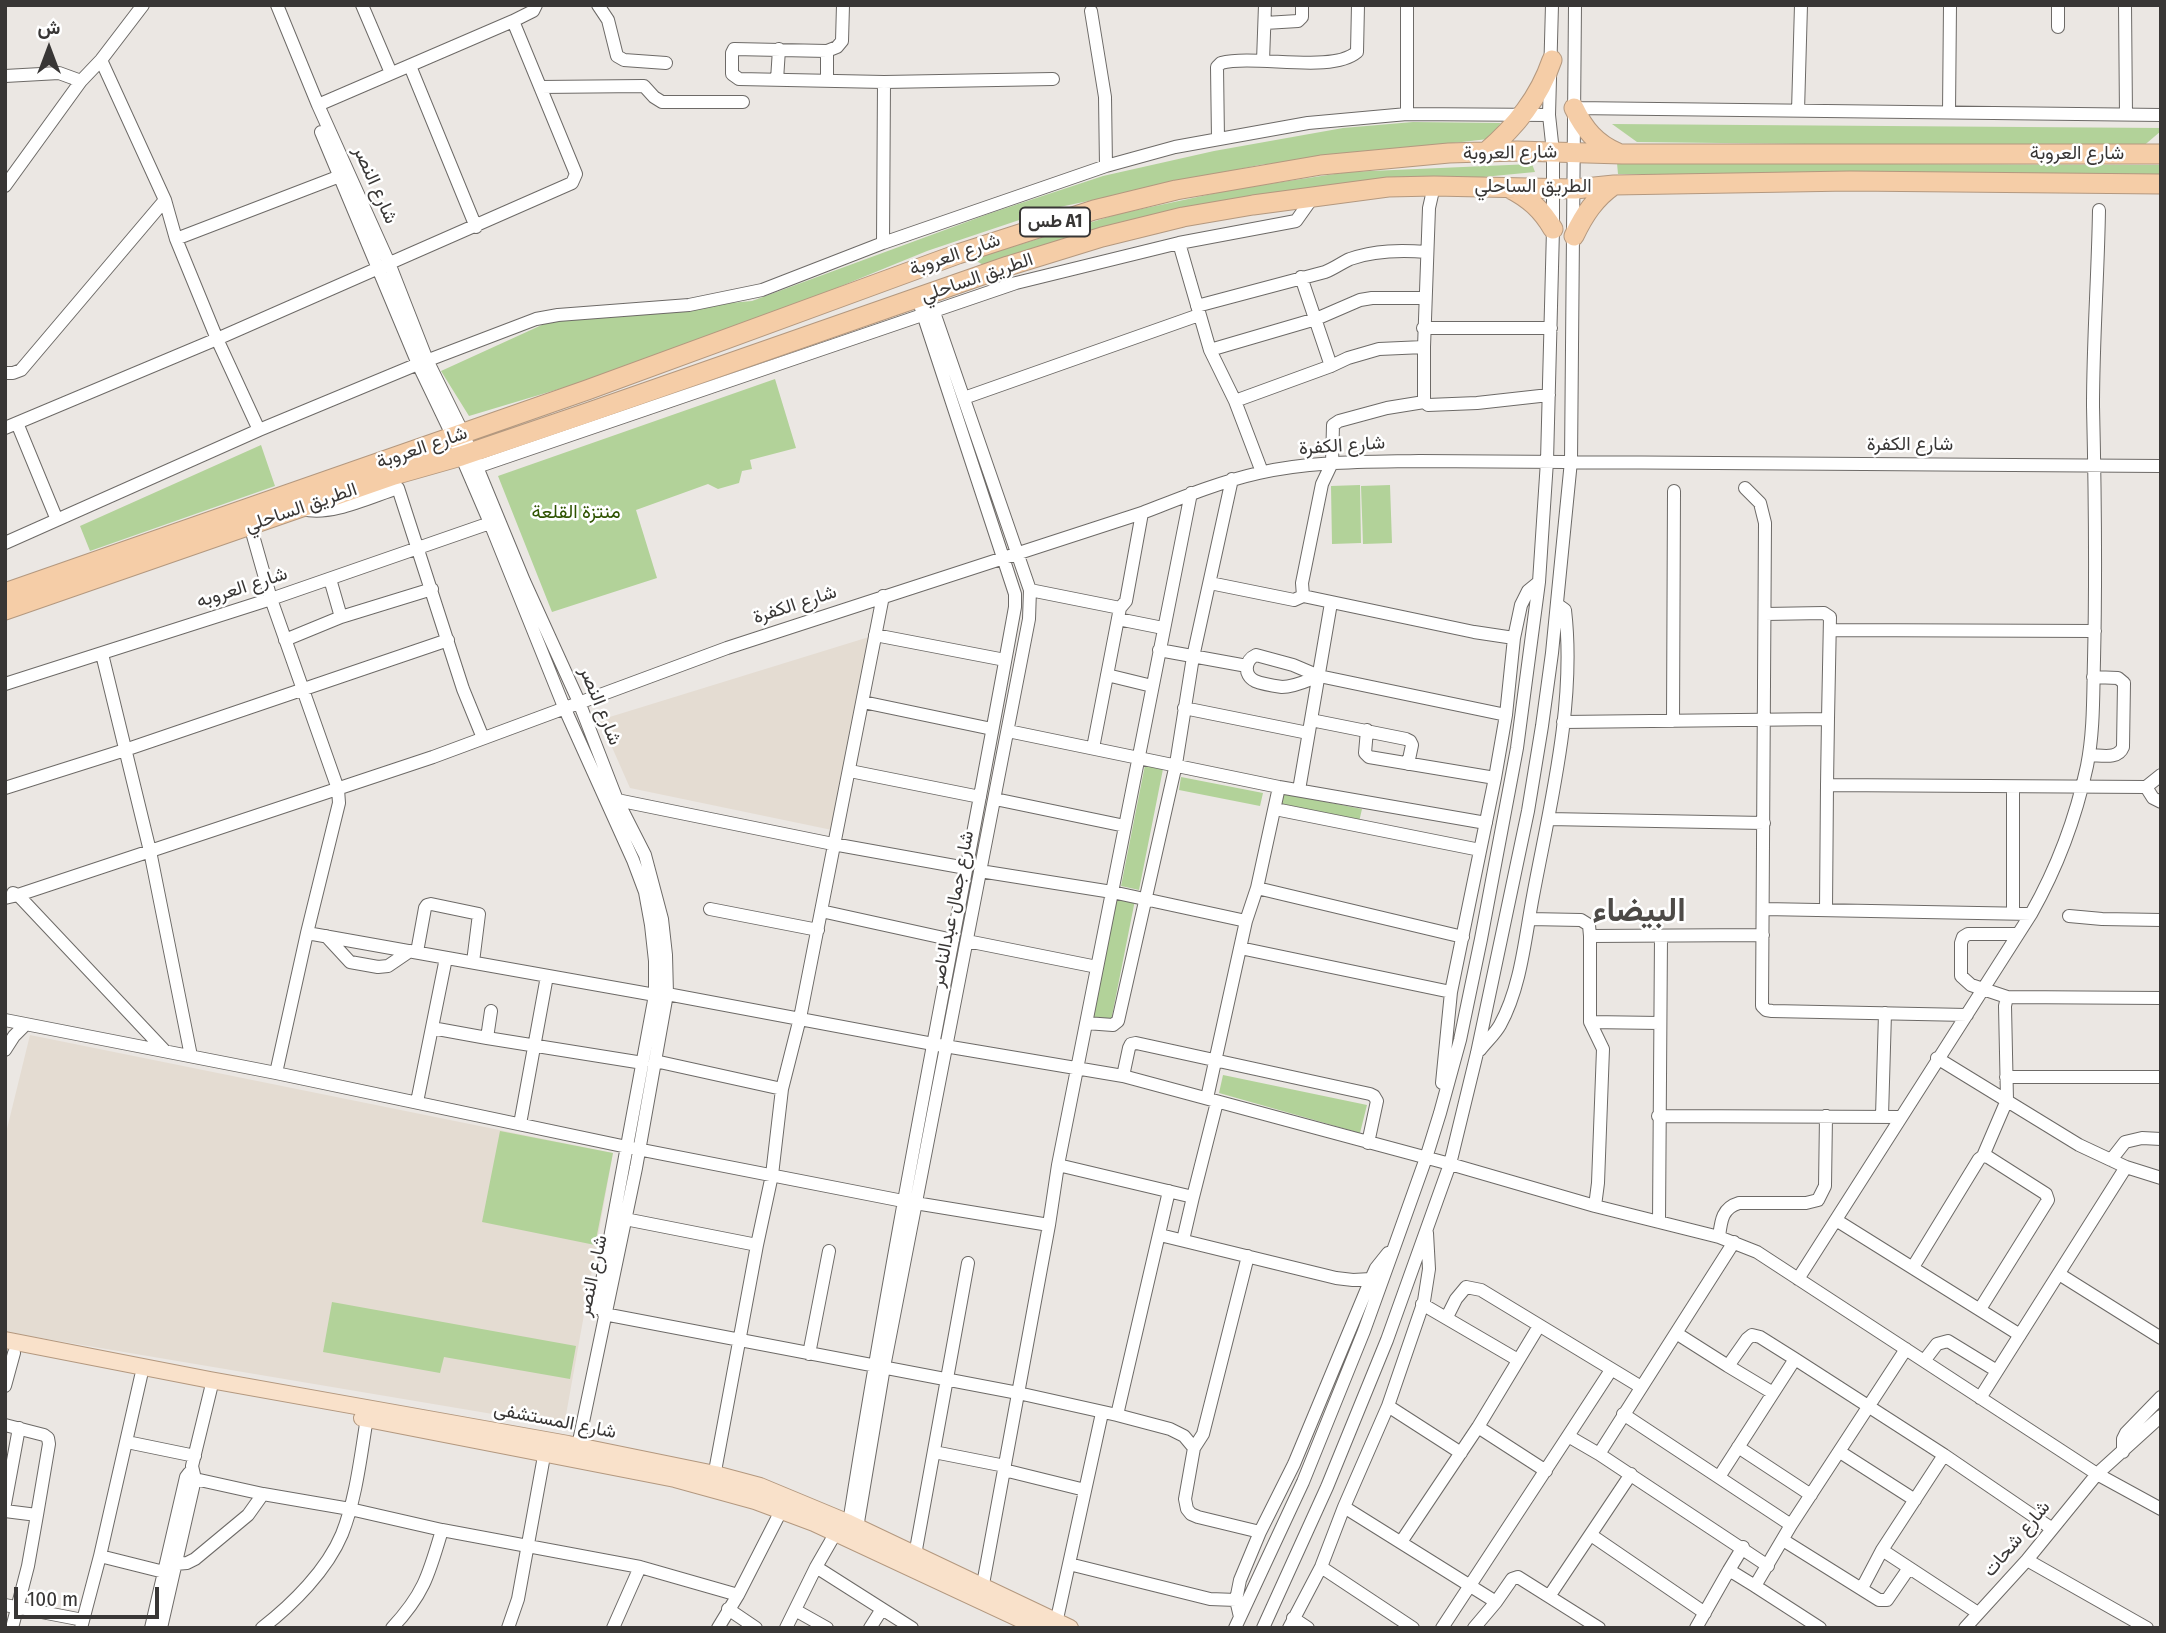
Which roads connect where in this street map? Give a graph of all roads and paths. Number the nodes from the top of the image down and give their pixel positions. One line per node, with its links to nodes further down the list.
1 (142, 5): 24 (street)
2 (268, 5): 54 (street, شارع النصر)
3 (277, 5): 38 (street, شارع النصر)
4 (362, 5): 29 (street)
5 (536, 5): 19 (street)
6 (598, 5): 27 (street)
7 (843, 5): 23 (street)
8 (1265, 5): 20 (street)
9 (1302, 5): 20 (street)
10 (1358, 5): 26 (street)
11 (1407, 5): 42 (street)
12 (1552, 5): 25 (street)
13 (1575, 5): 39 (street)
14 (1801, 5): 40 (street)
15 (1950, 5): 41 (street)
16 (2058, 5): 21 (street)
17 (2125, 5): 45 (street)
18 (1091, 11): 53 (street)
19 (513, 21): 28 (street); 36 (street)
20 (1265, 23): 26 (street)
21 (2058, 27)
22 (779, 49): 23 (street); 32 (street); 32 (street)
23 (827, 51): 34 (street)
24 (101, 60): 33 (street); 63 (street)
25 (1552, 60): 43 (highway); 44 (street)
26 (1263, 61): 47 (street)
27 (666, 63)
28 (410, 66): 29 (street); 65 (street)
29 (391, 73): 38 (street)
30 (5, 76): 33 (street)
31 (1054, 79): 35 (street)
32 (777, 80): 34 (street)
33 (81, 81): 57 (street)
34 (827, 81): 35 (street)
35 (884, 82): 69 (street)
36 (540, 87): 37 (street); 65 (street)
37 (743, 102)
38 (318, 105): 73 (street, شارع النصر)
39 (1574, 108): 40 (street); 50 (street); 52 (highway)
40 (1798, 111): 41 (street)
41 (1948, 111): 45 (street)
42 (1407, 114): 43 (street); 47 (street)
43 (1523, 115): 44 (street); 48 (highway)
44 (1549, 115): 49 (street)
45 (2126, 115): 46 (street)
46 (2161, 115)
47 (1218, 139): 53 (street)
48 (1486, 152): 49 (highway, شارع العروبة / طس A1); 72 (highway, شارع العروبة / طس A1)
49 (1553, 152): 50 (highway, شارع العروبة / طس A1); 60 (street)
50 (1575, 152): 52 (highway, شارع العروبة / طس A1); 61 (street)
51 (2159, 152): 52 (highway, شارع العروبة / طس A1)
52 (1622, 154)
53 (1106, 166): 69 (street)
54 (340, 176): 68 (street); 73 (street, شارع النصر)
55 (2161, 184): 56 (highway, الطريق الساحلي / طس A1)
56 (1614, 185): 61 (highway, الطريق الساحلي / طس A1); 67 (highway)
57 (5, 186)
58 (1434, 186): 59 (highway, الطريق الساحلي / طس A1); 62 (highway, الطريق الساحلي / طس A1); 71 (street)
59 (1508, 188): 60 (highway, الطريق الساحلي / طس A1); 66 (highway)
60 (1554, 188): 61 (highway, الطريق الساحلي / طس A1); 66 (street)
61 (1575, 189): 67 (street)
62 (1313, 197): 70 (street); 76 (highway, الطريق الساحلي / طس A1)
63 (165, 200): 68 (street); 88 (street)
64 (2099, 210): 100 (street)
65 (476, 227): 73 (street)
66 (1553, 229): 82 (street)
67 (1574, 236): 98 (street)
68 (176, 239): 83 (street)
69 (883, 243): 86 (street)
70 (1179, 243): 78 (street); 79 (street)
71 (1427, 252): 75 (street); 77 (street)
72 (958, 254): 74 (highway, شارع العروبة / طس A1); 76 (highway)
73 (384, 265): 83 (street); 86 (street, شارع النصر)
74 (913, 270): 78 (highway); 95 (highway, شارع العروبة / طس A1)
75 (1301, 277): 79 (street); 80 (street)
76 (966, 280): 78 (highway, الطريق الساحلي / طس A1)
77 (1424, 298): 80 (street); 81 (street)
78 (926, 304): 90 (street, شارع جمال عبدالناصر); 96 (highway, الطريق الساحلي / طس A1); 115 (street)
79 (1198, 310): 85 (street); 90 (street)
80 (1316, 319): 85 (street); 87 (street)
81 (1423, 328): 82 (street); 84 (street)
82 (1551, 328): 89 (street)
83 (217, 339): 93 (street); 94 (street)
84 (1424, 347): 87 (street); 92 (street)
85 (1210, 350): 91 (street)
86 (423, 362): 94 (street); 95 (street, شارع النصر)
87 (1331, 366): 91 (street)
88 (5, 373)
89 (1549, 396): 92 (street); 97 (street)
90 (964, 398): 114 (street, شارع جمال عبدالناصر)
91 (1236, 401): 102 (street)
92 (1424, 402): 99 (street)
93 (11, 426): 109 (street)
94 (259, 430): 109 (street)
95 (458, 435): 96 (street, شارع النصر); 121 (highway, شارع العروبة / طس A1)
96 (469, 461): 107 (highway, الطريق الساحلي / طس A1); 110 (street, شارع النصر); 149 (street, شارع النصر)
97 (1547, 461): 98 (street, شارع الكفرة); 99 (street, شارع الكفرة); 117 (street)
98 (1571, 461): 100 (street, شارع الكفرة); 126 (street)
99 (1332, 463): 102 (street, شارع الكفرة); 123 (street)
100 (2094, 465): 101 (street, شارع الكفرة); 133 (street)
101 (2161, 466)
102 (1262, 472): 103 (street, شارع الكفرة)
103 (1233, 479): 106 (street, شارع الكفرة); 118 (street)
104 (1745, 488): 129 (street)
105 (1674, 491): 155 (street)
106 (1191, 493): 108 (street, شارع الكفرة); 131 (street)
107 (300, 508): 111 (highway, الطريق الساحلي / طس A1); 113 (street)
108 (1142, 513): 114 (street, شارع الكفرة); 128 (street)
109 (57, 520): 112 (street)
110 (490, 523): 113 (street, شارع العروبه); 151 (street, شارع النصر)
111 (250, 525): 124 (street); 127 (highway, الطريق الساحلي / طس A1)
112 (5, 543)
113 (419, 548): 116 (street, شارع العروبه); 119 (street)
114 (1018, 552): 115 (street, شارع الكفرة); 120 (street, شارع جمال عبدالناصر)
115 (1002, 558): 122 (street, شارع الكفرة); 141 (street)
116 (330, 579): 124 (street, شارع العروبه); 130 (street)
117 (1539, 582): 135 (street); 259 (street)
118 (1210, 583): 123 (street); 140 (street)
119 (432, 589): 130 (street); 137 (street)
120 (1030, 590): 128 (street); 161 (street, شارع جمال عبدالناصر)
121 (5, 593)
122 (883, 596): 134 (street); 149 (street, شارع الكفرة)
123 (1303, 596): 125 (street)
124 (271, 599): 136 (street); 139 (street, شارع العروبه)
125 (1331, 603): 135 (street); 144 (street)
126 (1558, 605): 157 (street); 245 (street)
127 (5, 610)
128 (1119, 613): 131 (street); 143 (street)
129 (1765, 614): 132 (street); 156 (street)
130 (341, 617): 136 (street)
131 (1163, 628): 138 (street)
132 (1830, 630): 133 (street); 154 (street)
133 (2095, 631): 145 (street)
134 (875, 635): 141 (street); 150 (street)
135 (1514, 638): 153 (street)
136 (285, 640): 148 (street)
137 (448, 640): 148 (street); 162 (street)
138 (1159, 650): 140 (street); 147 (street)
139 (102, 654): 146 (street, شارع العروبه); 164 (street)
140 (1193, 657): 142 (street); 152 (street)
141 (1005, 660): 159 (street)
142 (1247, 666): 144 (street); 144 (street)
143 (1107, 675): 147 (street); 163 (street)
144 (1320, 676): 153 (street); 158 (street)
145 (2093, 677): 165 (street); 165 (street)
146 (5, 684)
147 (1152, 685): 166 (street)
148 (302, 690): 164 (street); 178 (street)
149 (579, 702): 151 (street, شارع الكفرة); 182 (street, شارع النصر)
150 (863, 702): 159 (street); 169 (street)
151 (564, 707): 162 (street, شارع الكفرة); 227 (street, شارع النصر)
152 (1184, 708): 158 (street); 167 (street)
153 (1506, 715): 171 (street)
154 (1828, 719): 156 (street); 172 (street)
155 (1673, 721): 156 (street); 157 (street)
156 (1764, 721): 187 (street)
157 (1563, 722): 185 (street)
158 (1310, 726): 160 (street); 179 (street)
159 (992, 729): 180 (street)
160 (1367, 730): 168 (street); 168 (street)
161 (1008, 731): 163 (street); 181 (street, شارع جمال عبدالناصر)
162 (483, 738): 178 (street, شارع الكفرة)
163 (1093, 748): 166 (street)
164 (125, 750): 177 (street); 191 (street)
165 (2089, 755): 175 (street)
166 (1139, 758): 167 (street); 188 (street)
167 (1176, 764): 173 (street); 198 (street)
168 (1408, 764): 171 (street)
169 (850, 771): 180 (street); 189 (street)
170 (2161, 775): 176 (street)
171 (1495, 778): 186 (street)
172 (1827, 785): 174 (street); 201 (street)
173 (1279, 787): 179 (street); 184 (street)
174 (2013, 787): 175 (street); 203 (street)
175 (2082, 787): 176 (street); 204 (street)
176 (2146, 787): 183 (street)
177 (5, 788)
178 (338, 789): 191 (street, شارع الكفرة); 210 (street)
179 (1298, 790): 186 (street)
180 (980, 797): 192 (street)
181 (995, 799): 188 (street); 193 (street, شارع جمال عبدالناصر)
182 (617, 800): 189 (street); 227 (street, شارع النصر)
183 (2161, 802)
184 (1275, 809): 190 (street); 194 (street)
185 (1548, 819): 187 (street); 206 (street)
186 (1486, 822): 190 (street)
187 (1764, 823): 200 (street)
188 (1125, 826): 196 (street)
189 (833, 844): 192 (street); 202 (street)
190 (1480, 850): 216 (street)
191 (150, 851): 197 (street, شارع الكفرة); 246 (street)
192 (966, 868): 217 (street)
193 (980, 871): 196 (street); 218 (street, شارع جمال عبدالناصر)
194 (1257, 888): 208 (street); 216 (street)
195 (5, 890): 197 (street)
196 (1112, 892): 198 (street); 223 (street)
197 (12, 897): 244 (street)
198 (1147, 899): 208 (street); 236 (street)
199 (710, 909): 209 (street)
200 (1764, 909): 201 (street); 212 (street)
201 (1826, 909): 203 (street)
202 (821, 911): 209 (street); 217 (street)
203 (2013, 913): 204 (street)
204 (2031, 914): 211 (street)
205 (2069, 916): 207 (street)
206 (1528, 919): 214 (street); 245 (street)
207 (2161, 920)
208 (1246, 921): 219 (street)
209 (818, 930): 233 (street)
210 (307, 933): 213 (street); 251 (street)
211 (2018, 934): 225 (street); 225 (street)
212 (1763, 935): 215 (street); 231 (street)
213 (326, 936): 220 (street); 220 (street)
214 (1590, 936): 215 (street); 235 (street)
215 (1661, 936): 237 (street)
216 (1463, 937): 226 (street)
217 (953, 940): 242 (street)
218 (967, 941): 223 (street); 242 (street, شارع جمال عبدالناصر)
219 (1240, 948): 226 (street); 248 (street)
220 (414, 952): 221 (street); 222 (street)
221 (446, 958): 222 (street); 239 (street)
222 (473, 962): 224 (street)
223 (1097, 967): 236 (street)
224 (547, 976): 227 (street); 241 (street)
225 (1983, 989): 228 (street); 232 (street)
226 (1451, 992): 259 (street)
227 (661, 995): 233 (street); 249 (street, شارع النصر)
228 (2007, 997): 229 (street); 253 (street)
229 (2161, 998)
230 (491, 1012): 240 (street)
231 (1885, 1013): 232 (street); 262 (street)
232 (1966, 1015): 247 (street)
233 (800, 1018): 242 (street); 255 (street)
234 (5, 1020): 238 (street)
235 (1590, 1022): 237 (street); 279 (street)
236 (1086, 1023): 250 (street)
237 (1660, 1023): 260 (street)
238 (25, 1025): 243 (street); 244 (street)
239 (432, 1028): 240 (street); 258 (street)
240 (486, 1038): 241 (street)
241 (534, 1045): 249 (street); 264 (street)
242 (939, 1045): 250 (street); 278 (street, شارع جمال عبدالناصر)
243 (5, 1050)
244 (165, 1051): 246 (street)
245 (1477, 1053): 271 (street)
246 (191, 1056): 251 (street)
247 (1937, 1058): 257 (street); 263 (street)
248 (1216, 1060): 252 (street); 256 (street); 266 (street)
249 (649, 1062): 255 (street); 267 (street, شارع النصر)
250 (1078, 1069): 252 (street); 272 (street)
251 (276, 1073): 258 (street)
252 (1123, 1076): 256 (street)
253 (2006, 1077): 254 (street); 257 (street)
254 (2161, 1077)
255 (782, 1089): 274 (street)
256 (1212, 1100): 266 (street); 277 (street)
257 (2007, 1100): 268 (street); 270 (street)
258 (416, 1102): 264 (street)
259 (1440, 1113): 269 (street)
260 (1658, 1115): 261 (street); 282 (street)
261 (1826, 1116): 262 (street); 286 (street)
262 (1882, 1116): 263 (street)
263 (1902, 1117): 281 (street)
264 (520, 1124): 267 (street)
265 (2161, 1139): 270 (street)
266 (1368, 1143): 269 (street)
267 (633, 1149): 274 (street); 280 (street, شارع النصر); 293 (street, شارع النصر)
268 (1983, 1156): 295 (street); 300 (street)
269 (1426, 1158): 271 (street); 290 (street)
270 (2111, 1160): 273 (street)
271 (1450, 1164): 279 (street); 284 (street)
272 (1058, 1165): 276 (street); 283 (street)
273 (2126, 1167): 275 (street); 296 (street)
274 (772, 1175): 278 (street); 289 (street)
275 (2161, 1178)
276 (1169, 1191): 277 (street); 285 (street)
277 (1193, 1197): 287 (street)
278 (909, 1202): 283 (street); 315 (street, شارع جمال عبدالناصر)
279 (1595, 1206): 282 (street)
280 (625, 1219): 289 (street); 293 (street, شارع النصر)
281 (1836, 1220): 295 (street); 298 (street)
282 (1659, 1222): 286 (street)
283 (1049, 1225): 323 (street)
284 (1427, 1226): 299 (street); 423 (street)
285 (1160, 1235): 287 (street); 331 (street)
286 (1719, 1237): 288 (street)
287 (1183, 1240): 292 (street)
288 (1734, 1242): 298 (street); 304 (street)
289 (757, 1245): 307 (street)
290 (1395, 1245): 297 (street); 404 (street)
291 (829, 1251): 310 (street)
292 (1248, 1256): 297 (street); 341 (street)
293 (612, 1257): 301 (street, شارع النصر); 342 (street, شارع النصر)
294 (968, 1263): 319 (street)
295 (1913, 1268): 300 (street)
296 (2059, 1274): 305 (street); 306 (street)
297 (1371, 1279): 370 (street)
298 (1798, 1279): 309 (street)
299 (1422, 1304): 302 (street); 327 (street)
300 (1980, 1309): 305 (street)
301 (604, 1314): 307 (street); 342 (street, شارع النصر)
302 (1447, 1317): 303 (street); 312 (street)
303 (1539, 1326): 312 (street); 316 (street)
304 (1676, 1333): 314 (street); 321 (street)
305 (2020, 1335): 317 (street)
306 (2161, 1338)
307 (739, 1341): 310 (street); 355 (street)
308 (8, 1348): 318 (main road, شارع المستشفى); 320 (street); 329 (main road, شارع المستشفى)
309 (1906, 1349): 313 (street); 328 (street)
310 (809, 1354): 315 (street)
311 (1795, 1359): 314 (street); 324 (street); 328 (street)
312 (1518, 1360): 335 (street)
313 (1924, 1361): 317 (street); 326 (street)
314 (1728, 1366): 324 (street)
315 (879, 1367): 319 (street); 371 (street, شارع جمال عبدالناصر)
316 (1611, 1370): 321 (street); 337 (street)
317 (1997, 1371): 326 (street)
318 (142, 1376): 322 (main road, شارع المستشفى); 338 (street)
319 (946, 1380): 323 (street); 343 (street)
320 (5, 1386)
321 (1641, 1387): 332 (street)
322 (211, 1388): 329 (main road, شارع المستشفى); 350 (street)
323 (1018, 1393): 330 (street); 349 (street)
324 (1773, 1393): 340 (street)
325 (2161, 1397): 345 (street)
326 (1980, 1398): 352 (street)
327 (1388, 1406): 346 (street); 362 (street)
328 (1869, 1408): 344 (street); 348 (street)
329 (368, 1413): 339 (main road, شارع المستشفى); 363 (street)
330 (1102, 1413): 331 (street); 356 (street)
331 (1117, 1415): 341 (street)
332 (1623, 1415): 347 (street); 354 (street)
333 (2161, 1416): 345 (street, شارع شحات)
334 (5, 1425): 336 (street)
335 (1478, 1427): 346 (street); 351 (street)
336 (19, 1428): 361 (street); 366 (street)
337 (1569, 1436): 347 (street); 351 (street)
338 (127, 1442): 350 (street); 379 (street)
339 (545, 1447): 342 (main road, شارع المستشفى); 375 (street)
340 (1738, 1447): 354 (street); 358 (street)
341 (1194, 1448): 370 (street)
342 (574, 1452): 355 (main road, شارع المستشفى)
343 (933, 1452): 349 (street); 378 (street)
344 (1840, 1452): 358 (street); 359 (street)
345 (2123, 1452): 352 (street, شارع شحات)
346 (1461, 1453): 374 (street)
347 (1599, 1454): 353 (street)
348 (1944, 1455): 359 (street); 368 (street)
349 (1005, 1468): 356 (street); 392 (street)
350 (192, 1469): 357 (street); 386 (street)
351 (1546, 1471): 389 (street)
352 (2097, 1474): 364 (street); 368 (street, شارع شحات)
353 (1631, 1475): 372 (street); 376 (street)
354 (1719, 1477): 367 (street)
355 (713, 1481): 360 (main road, شارع المستشفى)
356 (1086, 1490): 381 (street)
357 (263, 1494): 363 (street); 386 (street)
358 (1811, 1495): 367 (street)
359 (1915, 1500): 377 (street)
360 (785, 1503): 371 (main road, شارع المستشفى); 393 (street)
361 (5, 1504)
362 (1344, 1507): 374 (street); 385 (street)
363 (350, 1509): 369 (street); 403 (street)
364 (2161, 1509)
365 (5, 1511): 366 (street)
366 (37, 1515): 397 (street)
367 (1791, 1525): 373 (street)
368 (2052, 1528): 380 (street, شارع شحات)
369 (442, 1531): 375 (street); 414 (street)
370 (1260, 1532): 395 (street)
371 (848, 1533): 378 (main road, شارع المستشفى); 384 (street); 392 (main road, شارع المستشفى)
372 (1591, 1535): 394 (street); 401 (street)
373 (1783, 1540): 382 (street); 391 (street)
374 (1401, 1542): 389 (street)
375 (528, 1545): 383 (street); 415 (street)
376 (1743, 1547): 382 (street); 388 (street)
377 (1882, 1549): 387 (street); 391 (street)
378 (915, 1555): 392 (main road, شارع المستشفى)
379 (100, 1556): 386 (street); 406 (street)
380 (2027, 1559): 402 (street, شارع شحات); 432 (street)
381 (1069, 1564): 395 (street); 408 (street)
382 (1768, 1566): 390 (street)
383 (640, 1567): 393 (street); 416 (street)
384 (816, 1567): 399 (street); 400 (street)
385 (1321, 1567): 405 (street); 425 (street)
386 (170, 1568): 410 (street); 411 (street)
387 (1909, 1568): 391 (street); 402 (street)
388 (1730, 1570): 390 (street); 401 (street)
389 (1470, 1585): 396 (street); 426 (street)
390 (1755, 1586): 430 (street)
391 (1862, 1588)
392 (982, 1592): 407 (main road, شارع المستشفى); 408 (main road, شارع المستشفى)
393 (738, 1595): 398 (street)
394 (1550, 1595): 396 (street); 428 (street)
395 (1236, 1600): 404 (street)
396 (1496, 1602): 427 (street)
397 (12, 1606): 406 (street); 409 (street)
398 (728, 1609): 417 (street); 418 (street)
399 (795, 1609): 419 (street); 420 (street)
400 (882, 1609): 421 (street); 422 (street)
401 (1706, 1613): 429 (street)
402 (1978, 1613): 431 (street, شارع شحات)
403 (278, 1616): 412 (street); 413 (street)
404 (1238, 1623)
405 (1291, 1623): 424 (street)
406 (82, 1624)
407 (1028, 1626)
408 (1061, 1626)
409 (12, 1628)
410 (151, 1628)
411 (161, 1628)
412 (262, 1628)
413 (287, 1628)
414 (391, 1628)
415 (508, 1628)
416 (613, 1628)
417 (718, 1628)
418 (756, 1628)
419 (786, 1628)
420 (827, 1628)
421 (870, 1628)
422 (912, 1628)
423 (1263, 1628)
424 (1308, 1628)
425 (1413, 1628)
426 (1441, 1628)
427 (1474, 1628)
428 (1599, 1628)
429 (1696, 1628)
430 (1820, 1628)
431 (1965, 1628)
432 (2147, 1628)

